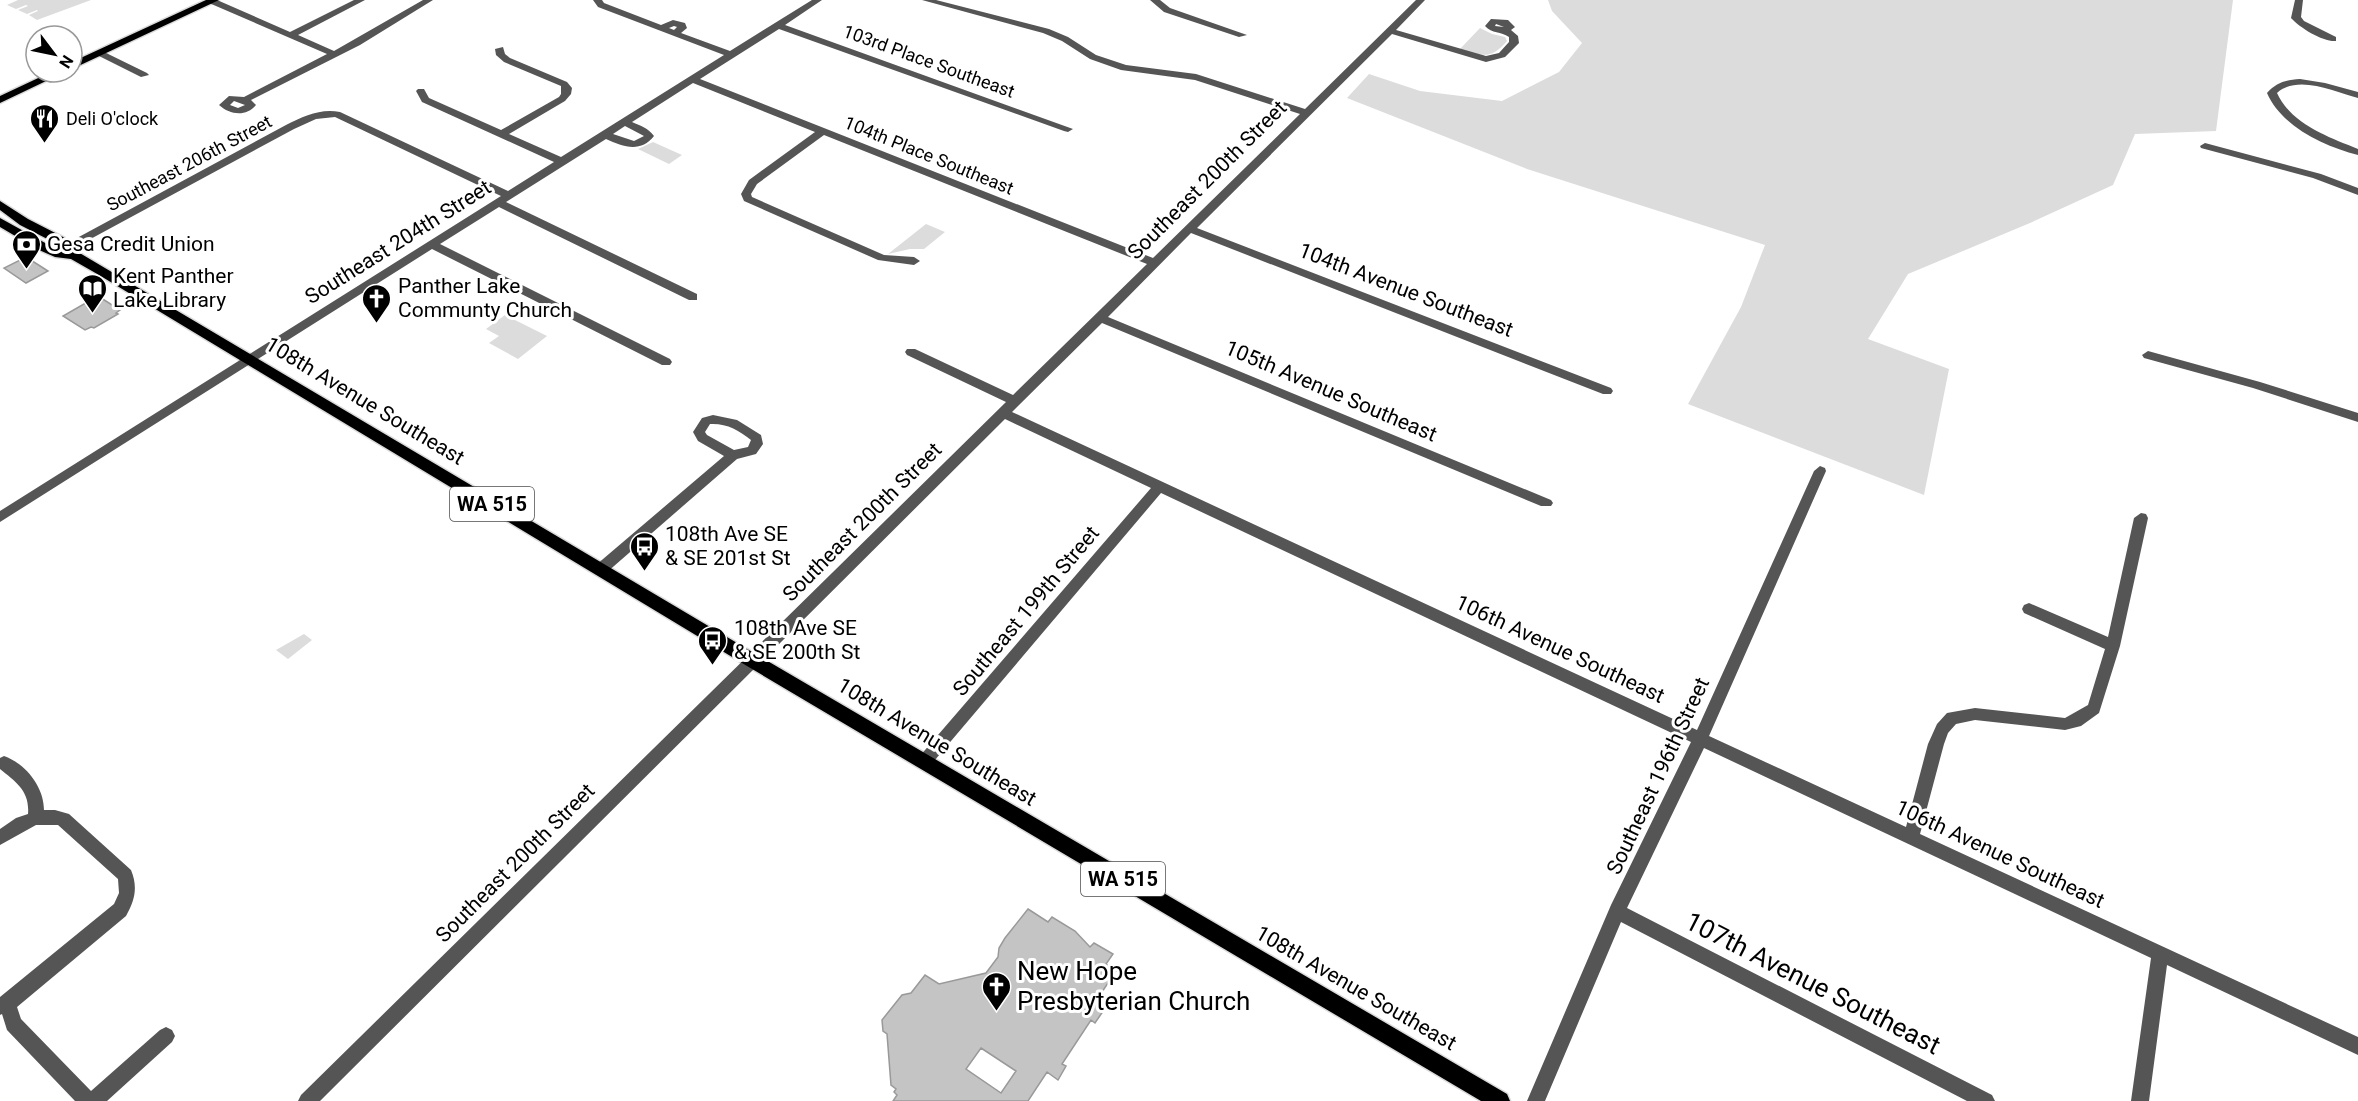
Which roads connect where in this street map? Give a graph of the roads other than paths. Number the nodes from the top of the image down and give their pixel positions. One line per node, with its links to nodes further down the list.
1 (213, 0): 13 (street); 17 (main road)
2 (361, 0): 13 (street)
3 (429, 0): 18 (street)
4 (597, 0): 19 (street)
5 (818, 0): 10 (street, Southeast 204th Street)
6 (926, 0): 28 (street)
7 (1154, 0): 14 (street)
8 (1421, 0): 12 (street, Southeast 200th Street)
9 (2299, 0): 15 (street)
10 (778, 25): 19 (street, Southeast 204th Street); 30 (street, 103rd Place Southeast)
11 (1505, 30): 12 (street)
12 (1390, 31): 28 (street, Southeast 200th Street)
13 (290, 34): 18 (street)
14 (1242, 35)
15 (2333, 39)
16 (500, 49): 32 (street)
17 (100, 53): 20 (main road); 21 (street)
18 (334, 54): 27 (street)
19 (731, 55): 22 (street, Southeast 204th Street)
20 (84, 60)
21 (144, 75)
22 (691, 79): 29 (street, Southeast 204th Street); 31 (street, 104th Place Southeast)
23 (33, 84): 26 (main road)
24 (421, 91): 32 (street)
25 (2358, 95): 35 (street)
26 (0, 99)
27 (245, 100)
28 (1306, 113): 42 (street, Southeast 200th Street)
29 (623, 122): 33 (street, Southeast 204th Street); 33 (street)
30 (1068, 129)
31 (823, 131): 45 (street); 46 (street, 104th Place Southeast)
32 (502, 134): 36 (street)
33 (604, 134): 36 (street, Southeast 204th Street)
34 (2205, 146): 37 (street)
35 (2358, 153)
36 (561, 161): 38 (street, Southeast 204th Street)
37 (2358, 192)
38 (508, 195): 39 (street, Southeast 204th Street); 44 (street, Southeast 206th Street)
39 (497, 202): 43 (street, Southeast 204th Street); 47 (street)
40 (0, 205): 44 (main road, 108th Avenue Southeast / WA 515)
41 (0, 222): 44 (main road, 108th Avenue Southeast / WA 515)
42 (1190, 229): 46 (street, Southeast 200th Street); 53 (street, 104th Avenue Southeast)
43 (431, 244): 51 (street, Southeast 204th Street); 52 (street)
44 (71, 251): 51 (main road, 108th Avenue Southeast / WA 515)
45 (914, 261)
46 (1155, 263): 48 (street, Southeast 200th Street)
47 (693, 297)
48 (1101, 318): 54 (street, Southeast 200th Street); 60 (street, 105th Avenue Southeast)
49 (911, 352): 54 (street)
50 (2148, 355): 56 (street)
51 (248, 359): 61 (street, Southeast 204th Street); 63 (main road, 108th Avenue Southeast / WA 515)
52 (666, 362)
53 (1607, 391)
54 (1016, 402): 55 (street, Southeast 200th Street)
55 (1004, 414): 59 (street, 106th Avenue Southeast); 66 (street, Southeast 200th Street)
56 (2358, 418)
57 (733, 455): 63 (street)
58 (1820, 471): 67 (street, Southeast 196th Street)
59 (1159, 487): 67 (street, 106th Avenue Southeast); 68 (street, Southeast 199th Street)
60 (1546, 503)
61 (0, 517)
62 (2141, 518): 65 (street)
63 (601, 569): 66 (main road, 108th Avenue Southeast / WA 515)
64 (2029, 609): 65 (street)
65 (2113, 646): 71 (street)
66 (753, 661): 68 (main road, 108th Avenue Southeast / WA 515); 80 (street, Southeast 200th Street)
67 (1701, 738): 71 (street, 106th Avenue Southeast); 73 (street, Southeast 196th Street)
68 (924, 762): 81 (main road, 108th Avenue Southeast / WA 515)
69 (4, 763): 70 (street)
70 (36, 818): 72 (street); 75 (street)
71 (1911, 836): 74 (street, 106th Avenue Southeast)
72 (0, 838)
73 (1617, 911): 82 (street, Southeast 196th Street); 83 (street, 107th Avenue Southeast)
74 (2160, 952): 77 (street, 106th Avenue Southeast); 84 (street)
75 (4, 1005): 78 (street)
76 (166, 1036): 79 (street)
77 (2358, 1046)
78 (88, 1101)
79 (93, 1101)
80 (307, 1101)
81 (1500, 1101)
82 (1536, 1101)
83 (1986, 1101)
84 (2140, 1101)

